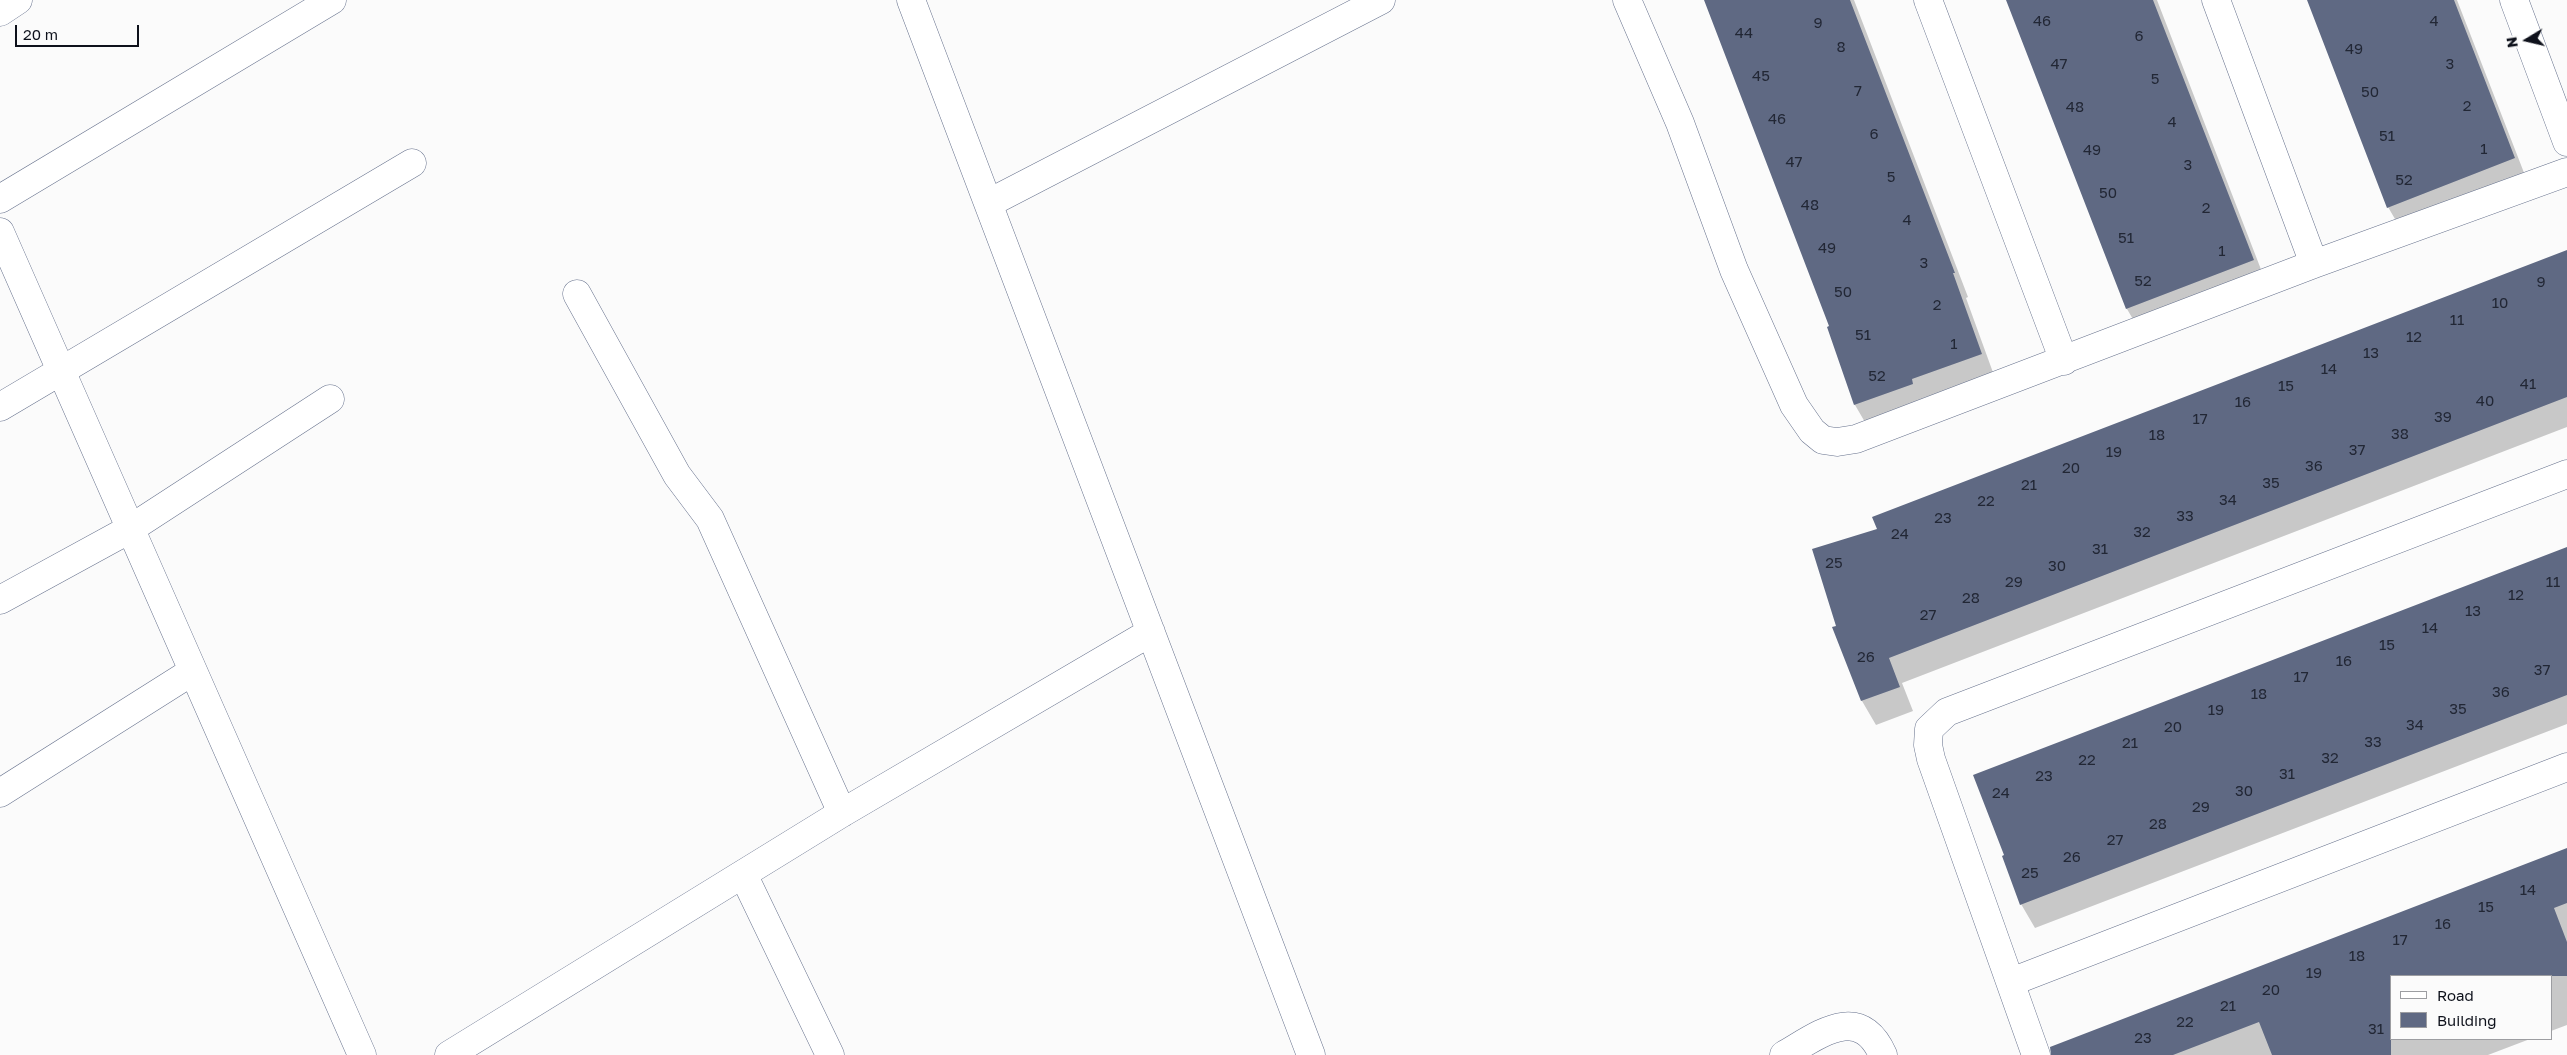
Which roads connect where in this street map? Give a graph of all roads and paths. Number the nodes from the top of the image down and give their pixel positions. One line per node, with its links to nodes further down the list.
1 (18, 0): 9 (street)
2 (332, 0): 13 (street)
3 (911, 0): 14 (street)
4 (1381, 0): 14 (street)
5 (1628, 0): 18 (street)
6 (1928, 0): 18 (street)
7 (2216, 0): 16 (street)
8 (2514, 0): 10 (street)
9 (0, 12)
10 (2567, 142)
11 (412, 163): 19 (street)
12 (2567, 172): 16 (street)
13 (0, 199)
14 (989, 203): 25 (street)
15 (0, 232): 19 (street)
16 (2314, 264): 18 (street)
17 (577, 294): 29 (street)
18 (2064, 361)
19 (61, 371): 21 (street); 23 (street)
20 (330, 399): 23 (street)
21 (0, 407)
22 (2567, 474): 31 (street)
23 (130, 529): 24 (street); 26 (street)
24 (0, 600)
25 (1151, 632): 29 (street); 35 (street)
26 (193, 671): 28 (street); 32 (street)
27 (2567, 767): 31 (street)
28 (0, 793)
29 (842, 813): 30 (street)
30 (743, 874): 33 (street); 34 (street)
31 (2011, 982): 38 (street)
32 (362, 1055)
33 (449, 1055)
34 (830, 1055)
35 (1311, 1055)
36 (1784, 1055): 37 (street)
37 (1883, 1055)
38 (2036, 1055)

